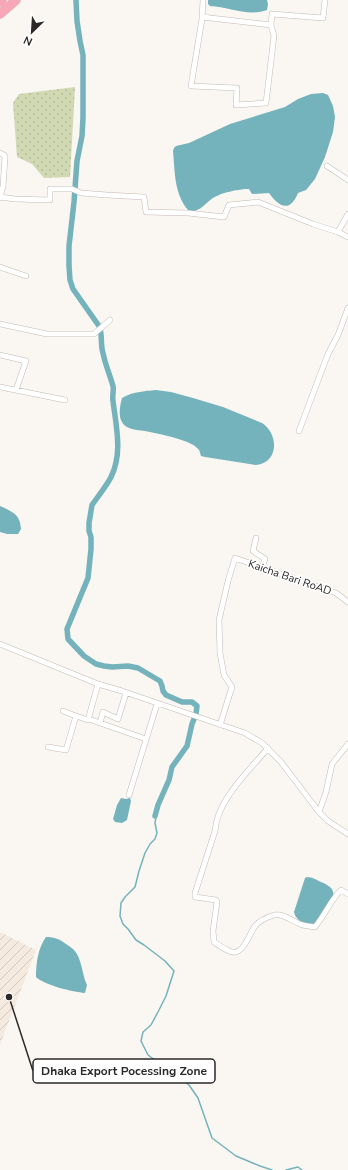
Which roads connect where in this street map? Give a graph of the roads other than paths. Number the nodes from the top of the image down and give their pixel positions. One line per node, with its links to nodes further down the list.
1 (16, 0): 4 (highway)
2 (203, 0): 5 (street)
3 (325, 0): 6 (street)
4 (0, 14)
5 (202, 18): 6 (street); 6 (street)
6 (271, 25)
7 (0, 153): 10 (street)
8 (327, 166): 9 (street)
9 (348, 180)
10 (0, 197): 12 (street)
11 (348, 214): 12 (street)
12 (338, 232): 13 (street)
13 (348, 237)
14 (0, 267): 15 (street)
15 (26, 276)
16 (348, 308): 23 (street)
17 (110, 320): 18 (street)
18 (0, 324)
19 (0, 355): 21 (street)
20 (0, 387): 21 (street)
21 (16, 390): 22 (street)
22 (65, 400)
23 (299, 431)
24 (256, 538): 25 (street)
25 (262, 568): 26 (street, Kaicha Bari RoAD); 35 (street, Kaicha Bari RoAD)
26 (348, 602)
27 (0, 644): 28 (street)
28 (98, 684): 29 (street); 33 (street)
29 (126, 693): 30 (street); 34 (street)
30 (157, 704): 35 (street); 36 (street)
31 (63, 711): 32 (street)
32 (76, 716): 33 (street); 38 (street)
33 (88, 719): 34 (street)
34 (100, 723): 36 (street)
35 (220, 725): 39 (street)
36 (146, 739): 40 (street)
37 (348, 744): 41 (street)
38 (48, 747)
39 (268, 748): 41 (street); 43 (street)
40 (129, 795)
41 (319, 812): 42 (street)
42 (348, 834)
43 (348, 894)

